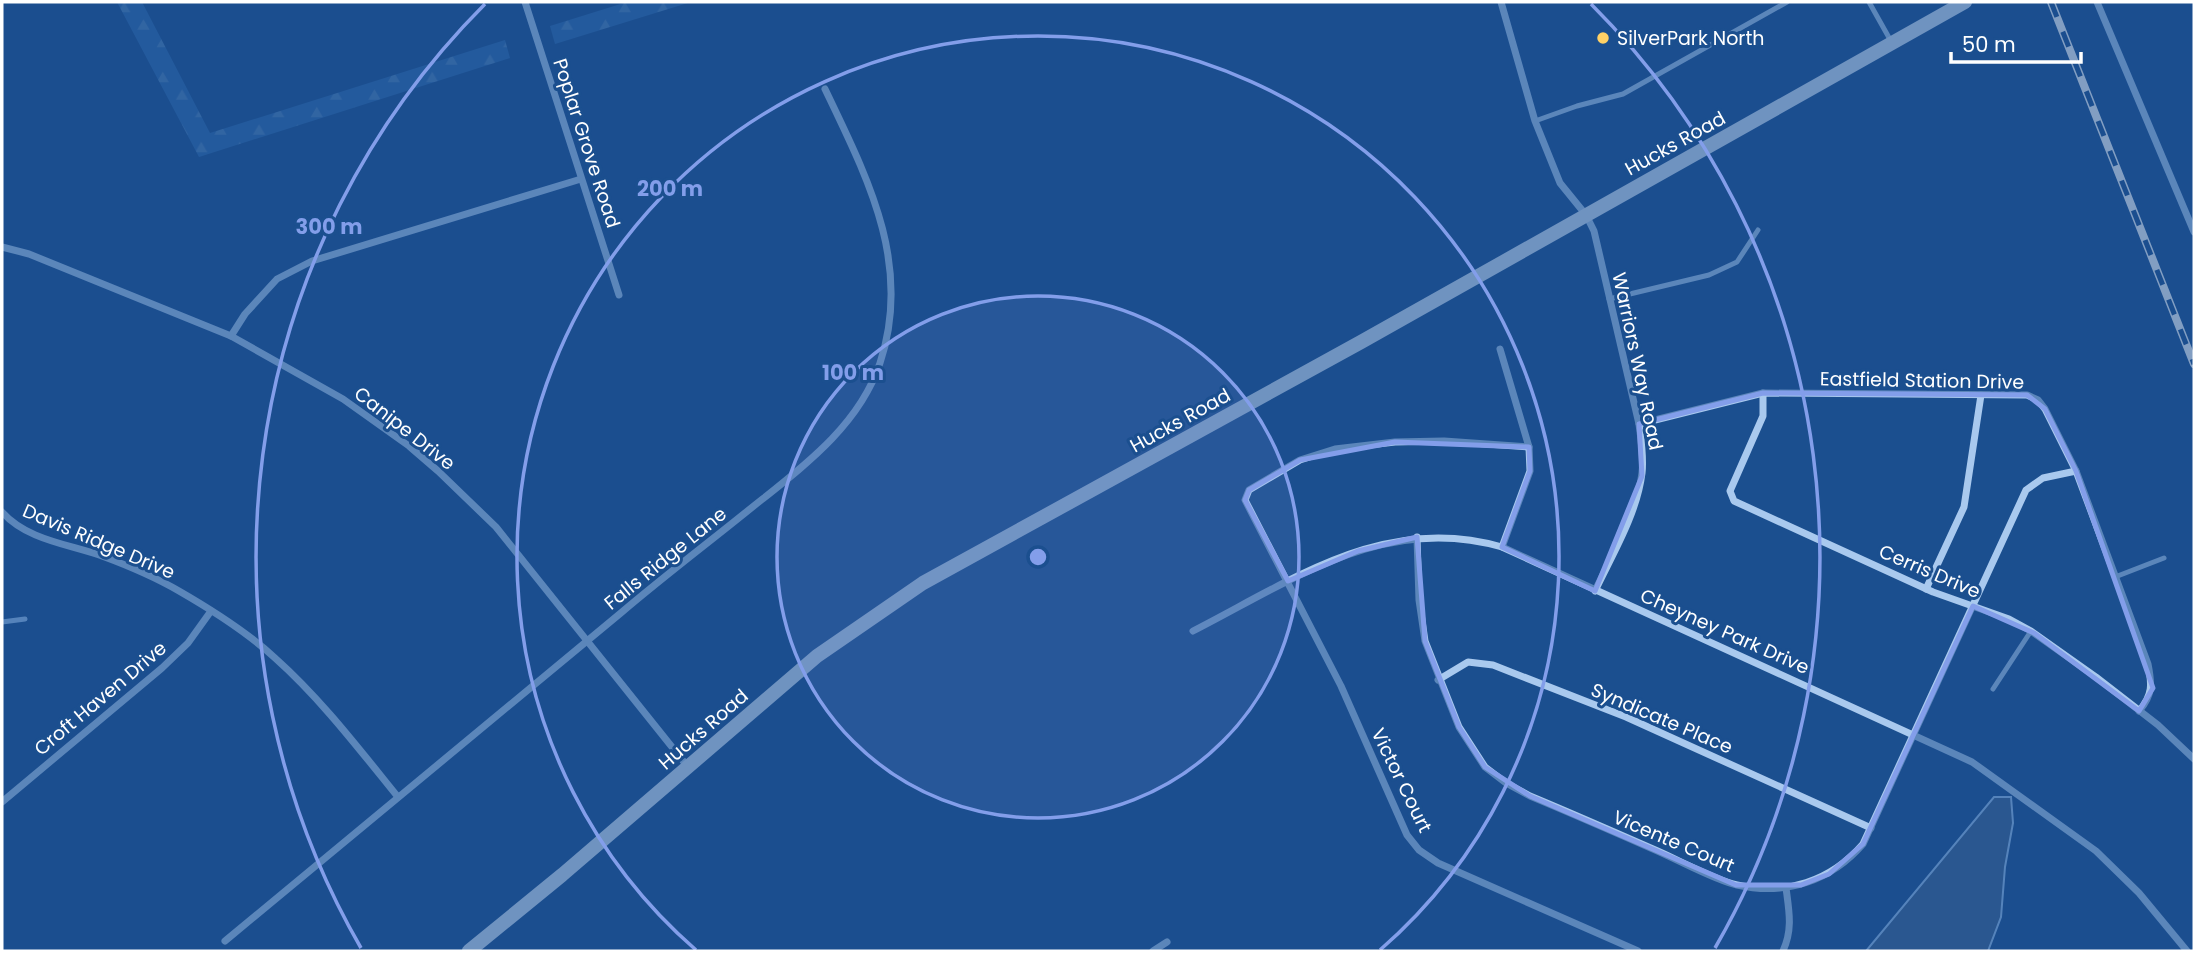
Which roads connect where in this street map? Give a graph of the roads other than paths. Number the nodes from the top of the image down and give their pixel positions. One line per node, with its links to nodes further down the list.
1 (525, 2): 10 (street, Poplar Grove Road)
2 (1501, 2): 9 (street, Warriors Way Road)
3 (1787, 2): 9 (lane)
4 (1869, 2): 7 (lane)
5 (1965, 2): 7 (main road, Hucks Road)
6 (2098, 2): 13 (street)
7 (1892, 43): 11 (main road, Hucks Road)
8 (825, 89): 36 (street, Falls Ridge Lane)
9 (1535, 121): 11 (street, Warriors Way Road)
10 (581, 178): 15 (street, Poplar Grove Road); 17 (street)
11 (1586, 215): 16 (street, Warriors Way Road); 42 (main road, Hucks Road)
12 (1758, 230): 16 (lane)
13 (2194, 232)
14 (2, 247): 17 (street, Canipe Drive)
15 (619, 295)
16 (1609, 299): 21 (street, Warriors Way Road)
17 (231, 336): 36 (street, Canipe Drive)
18 (1500, 348): 22 (street)
19 (1763, 393): 20 (street, Eastfield Station Drive); 21 (street, Eastfield Station Drive); 30 (street, Cerris Drive)
20 (1981, 395): 23 (street, Eastfield Station Drive); 30 (street)
21 (1639, 424): 31 (street, Warriors Way Road)
22 (1528, 447): 26 (street); 29 (street, Victor Court)
23 (2076, 471): 28 (street, Eastfield Station Drive); 32 (street, Vicente Court)
24 (2, 512): 33 (street, Davis Ridge Drive)
25 (1417, 537): 26 (street, Cheyney Park Drive); 29 (street, Cheyney Park Drive); 37 (street, Vicente Court)
26 (1502, 547): 31 (street, Cheyney Park Drive)
27 (2164, 558): 28 (lane)
28 (2115, 577): 39 (street, Eastfield Station Drive)
29 (1288, 582): 34 (street, Cheyney Park Drive); 51 (street, Victor Court)
30 (1926, 589): 32 (street, Cerris Drive)
31 (1595, 591): 40 (street, Cheyney Park Drive)
32 (1973, 606): 35 (street, Cerris Drive); 40 (street, Vicente Court)
33 (212, 611): 43 (street, Davis Ridge Drive); 44 (street, Croft Haven Drive)
34 (1194, 631)
35 (2031, 631): 38 (lane); 39 (street, Cerris Drive)
36 (589, 641): 42 (street, Canipe Drive); 43 (street, Falls Ridge Lane)
37 (1438, 680): 45 (street, Syndicate Place); 46 (street, Vicente Court)
38 (1993, 689)
39 (2139, 711): 41 (street, Cerris Drive)
40 (1913, 734): 45 (street, Vicente Court); 53 (street, Cheyney Park Drive)
41 (2194, 759)
42 (688, 767): 49 (main road, Hucks Road)
43 (398, 797): 47 (street, Falls Ridge Lane)
44 (2, 802)
45 (1871, 828): 46 (street, Vicente Court)
46 (1786, 888): 52 (street)
47 (225, 941)
48 (1167, 942): 50 (street)
49 (469, 951)
50 (1153, 951)
51 (1638, 951)
52 (1783, 951)
53 (2187, 951)

